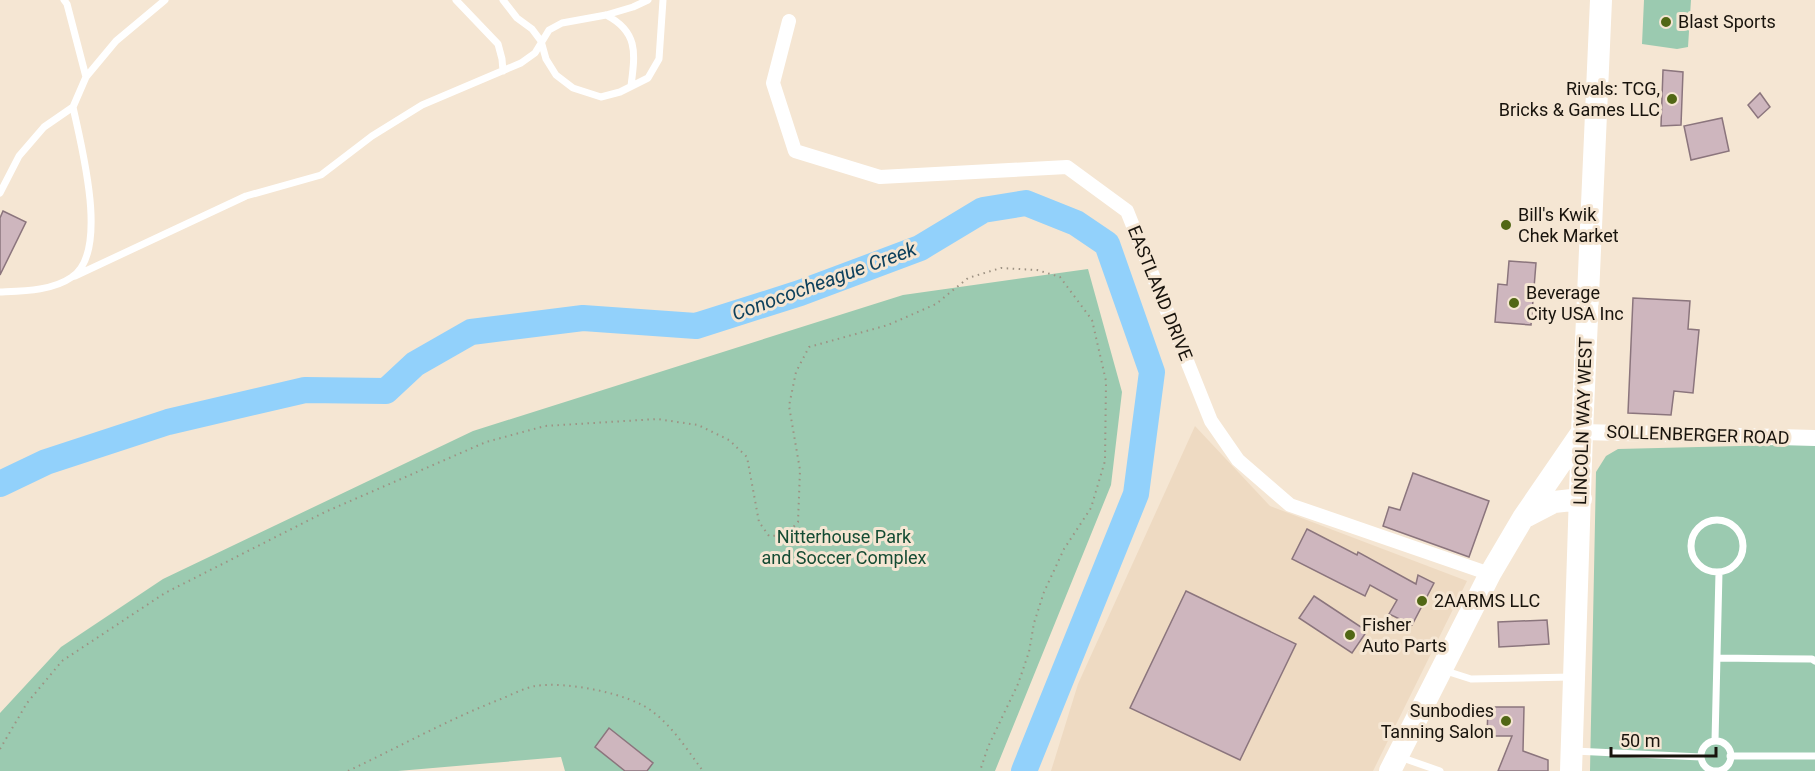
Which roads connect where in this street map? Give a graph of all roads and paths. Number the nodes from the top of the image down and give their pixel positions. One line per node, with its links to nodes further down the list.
1 (64, 0): 12 (lane)
2 (165, 0): 12 (lane)
3 (456, 0): 11 (lane)
4 (503, 0): 10 (lane)
5 (648, 0): 8 (lane)
6 (663, 0): 13 (lane)
7 (1600, 0): 18 (highway, LINCOLN WAY WEST)
8 (606, 15): 10 (lane); 13 (lane)
9 (789, 21): 23 (street, EASTLAND DRIVE)
10 (542, 41): 11 (lane); 13 (lane)
11 (503, 71): 16 (lane)
12 (86, 77): 14 (lane)
13 (631, 87)
14 (73, 107): 15 (lane); 16 (lane)
15 (0, 193)
16 (75, 276): 17 (lane)
17 (0, 292)
18 (1582, 432): 19 (street, SOLLENBERGER ROAD); 20 (highway, LINCOLN WAY WEST); 21 (highway)
19 (1815, 438)
20 (1581, 499): 21 (highway); 27 (highway, LINCOLN WAY WEST)
21 (1522, 518): 23 (highway)
22 (1719, 572): 22 (lane); 24 (lane)
23 (1490, 574): 26 (highway)
24 (1717, 658): 25 (lane); 28 (lane)
25 (1815, 661)
26 (1441, 669): 27 (lane); 34 (highway)
27 (1574, 677): 33 (highway, LINCOLN WAY WEST)
28 (1715, 741): 30 (lane); 32 (lane)
29 (0, 749): 37 (path)
30 (1730, 756): 31 (lane); 32 (lane)
31 (1815, 756)
32 (1701, 757): 33 (lane)
33 (1571, 761)
34 (1393, 764): 38 (lane)
35 (348, 771): 36 (path)
36 (703, 771)
37 (980, 771)
38 (1440, 771)

